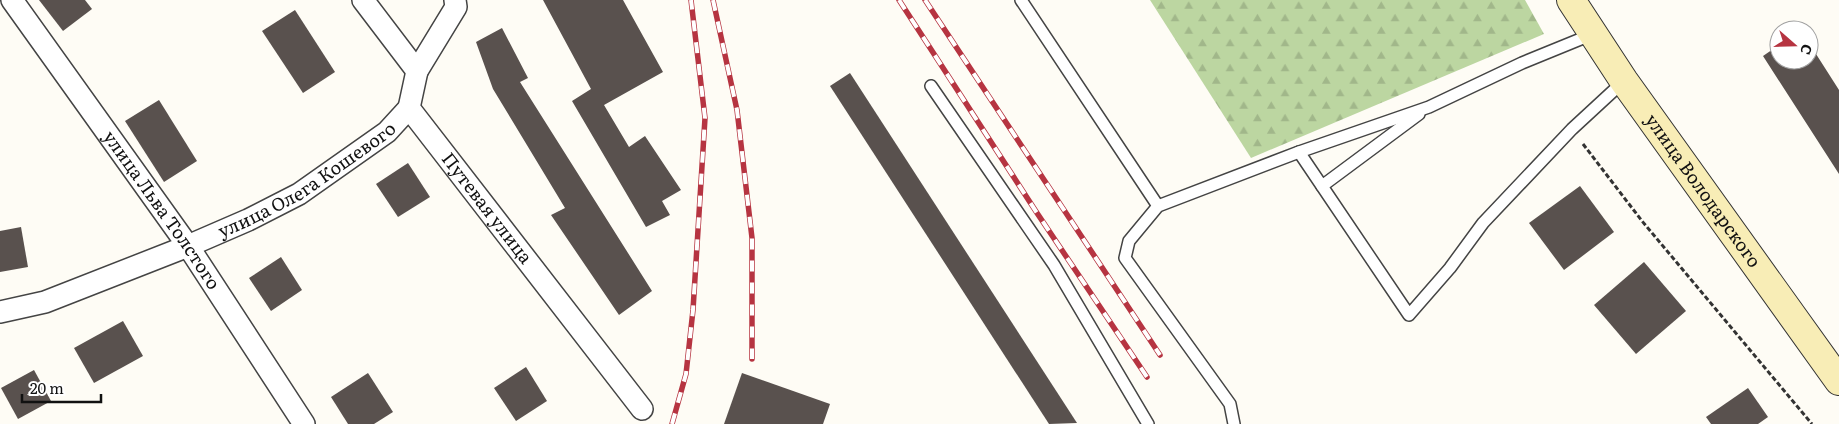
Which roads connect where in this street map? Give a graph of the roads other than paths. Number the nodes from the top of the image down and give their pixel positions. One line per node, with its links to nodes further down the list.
1 (12, 0): 15 (street, улица Льва Толстого)
2 (363, 0): 7 (street)
3 (455, 0): 7 (street)
4 (1021, 0): 14 (lane)
5 (1571, 0): 6 (street, улица Володарского)
6 (1594, 34): 8 (street, улица Володарского); 10 (lane)
7 (417, 71): 11 (street)
8 (1624, 81): 13 (lane); 17 (street, улица Володарского)
9 (931, 86): 20 (lane)
10 (1429, 107): 12 (lane); 13 (lane)
11 (409, 108): 15 (street, улица Олега Кошевого); 18 (street, Путевая улица)
12 (1299, 152): 13 (lane); 14 (lane)
13 (1322, 186)
14 (1158, 206): 21 (lane)
15 (188, 246): 16 (street, улица Олега Кошевого); 19 (street, улица Льва Толстого)
16 (0, 312)
17 (1839, 381)
18 (642, 409)
19 (304, 424)
20 (1148, 424)
21 (1234, 424)

